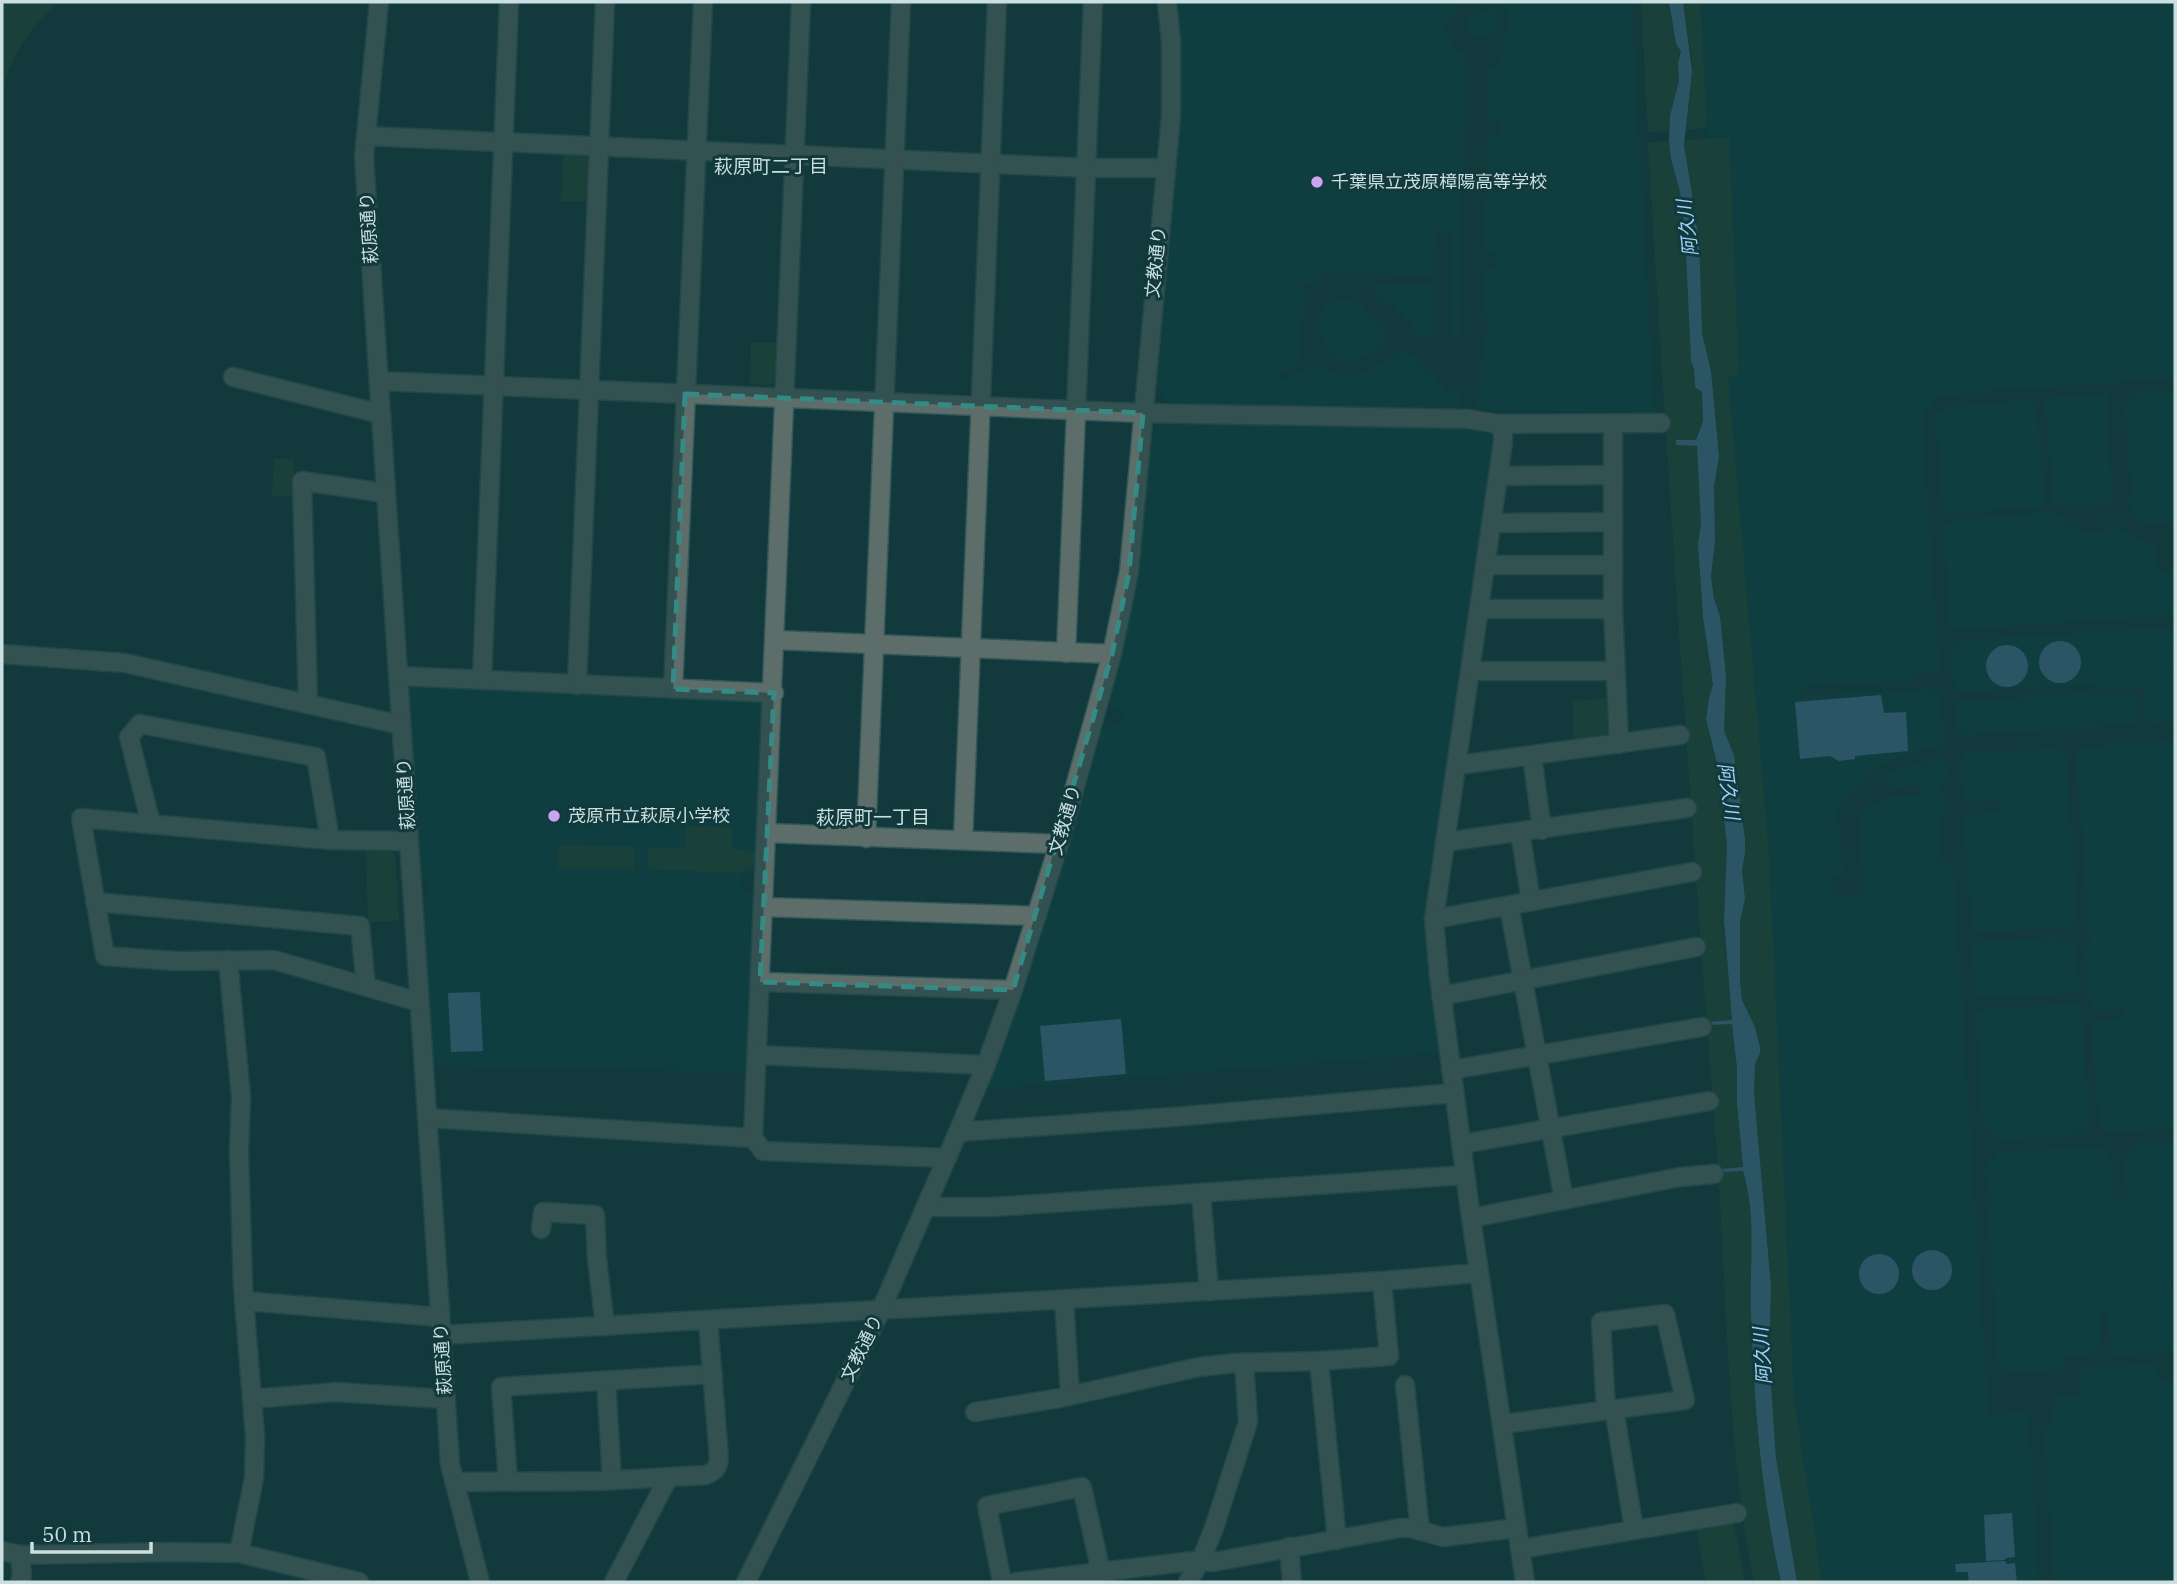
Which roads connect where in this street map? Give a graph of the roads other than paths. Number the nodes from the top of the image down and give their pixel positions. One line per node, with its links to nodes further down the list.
1 (379, 2): 10 (street, 萩原通り)
2 (509, 2): 11 (street)
3 (605, 2): 12 (street)
4 (703, 2): 13 (street)
5 (801, 2): 14 (street)
6 (901, 2): 15 (street)
7 (998, 2): 16 (street)
8 (1093, 2): 17 (street)
9 (1167, 2): 18 (street, 文教通り)
10 (366, 136): 11 (street); 20 (street, 萩原通り)
11 (503, 143): 12 (street); 21 (street)
12 (600, 147): 13 (street); 22 (street)
13 (696, 151): 14 (street); 23 (street)
14 (796, 155): 15 (street); 24 (street)
15 (894, 160): 16 (street); 25 (street)
16 (990, 164): 17 (street); 26 (street)
17 (1087, 168): 18 (street); 27 (street)
18 (1166, 168): 28 (street, 文教通り)
19 (233, 377): 29 (street)
20 (379, 381): 21 (street); 29 (street, 萩原通り)
21 (491, 387): 22 (street); 51 (street)
22 (588, 389): 23 (street); 52 (street)
23 (685, 394): 24 (street); 53 (street)
24 (783, 397): 25 (street); 42 (street)
25 (883, 401): 26 (street); 43 (street)
26 (980, 406): 27 (street); 44 (street)
27 (1076, 410): 28 (street); 45 (street)
28 (1143, 413): 30 (street); 47 (street, 文教通り)
29 (381, 414): 35 (street, 萩原通り)
30 (1498, 424): 31 (street); 34 (street)
31 (1613, 424): 32 (street); 33 (street)
32 (1661, 424)
33 (1613, 475): 34 (street); 36 (street)
34 (1499, 476): 37 (street)
35 (385, 493): 50 (street, 萩原通り); 55 (street)
36 (1613, 522): 37 (street); 39 (street)
37 (1492, 523): 38 (street)
38 (1487, 565): 39 (street); 40 (street)
39 (1613, 565): 41 (street)
40 (1480, 609): 41 (street); 48 (street)
41 (1613, 609): 49 (street)
42 (775, 640): 43 (street); 54 (street)
43 (875, 645): 44 (street); 66 (street)
44 (970, 648): 45 (street); 68 (street)
45 (1066, 653): 47 (street)
46 (2, 654): 55 (street)
47 (1112, 654): 71 (street, 文教通り)
48 (1471, 671): 49 (street); 60 (street)
49 (1615, 671): 58 (street)
50 (398, 676): 51 (street); 56 (street, 萩原通り)
51 (482, 680): 52 (street)
52 (577, 685): 53 (street)
53 (673, 689): 54 (street)
54 (774, 693): 65 (street)
55 (308, 704): 56 (street)
56 (401, 725): 69 (street, 萩原通り)
57 (1680, 735): 58 (street)
58 (1619, 744): 59 (street)
59 (1532, 756): 60 (street); 63 (street)
60 (1458, 765): 70 (street)
61 (1687, 808): 63 (street)
62 (151, 824): 67 (street); 67 (street); 74 (street)
63 (1542, 830): 64 (street)
64 (1520, 832): 70 (street); 73 (street)
65 (767, 833): 66 (street); 76 (street)
66 (866, 838): 68 (street)
67 (330, 840): 69 (street)
68 (963, 840): 71 (street)
69 (409, 841): 86 (street, 萩原通り)
70 (1445, 842): 78 (street)
71 (1059, 844): 77 (street, 文教通り)
72 (1692, 872): 73 (street)
73 (1531, 901): 75 (street)
74 (94, 902): 80 (street); 83 (street)
75 (1509, 906): 78 (street); 81 (street)
76 (763, 907): 77 (street); 82 (street)
77 (1037, 916): 84 (street, 文教通り)
78 (1434, 919): 85 (street)
79 (1696, 947): 81 (street)
80 (228, 960): 83 (street); 111 (street)
81 (1522, 981): 85 (street); 89 (street)
82 (760, 982): 84 (street); 88 (street)
83 (366, 986): 86 (street)
84 (1013, 990): 90 (street, 文教通り)
85 (1441, 996): 91 (street)
86 (419, 1002): 94 (street, 萩原通り)
87 (1702, 1027): 89 (street)
88 (757, 1055): 90 (street); 97 (street)
89 (1536, 1055): 91 (street); 95 (street)
90 (986, 1065): 96 (street, 文教通り)
91 (1451, 1070): 92 (street)
92 (1454, 1093): 96 (street); 98 (street)
93 (1709, 1101): 95 (street)
94 (427, 1118): 97 (street); 114 (street, 萩原通り)
95 (1550, 1128): 98 (street); 103 (street)
96 (958, 1132): 99 (street, 文教通り)
97 (753, 1138): 99 (street)
98 (1462, 1144): 101 (street)
99 (947, 1158): 104 (street, 文教通り)
100 (1714, 1174): 103 (street)
101 (1465, 1175): 102 (street); 105 (street)
102 (1201, 1193): 104 (street); 109 (street)
103 (1564, 1200): 105 (street)
104 (926, 1207): 112 (street, 文教通り)
105 (1471, 1217): 107 (street)
106 (541, 1229): 115 (street)
107 (1478, 1273): 108 (street); 126 (street)
108 (1382, 1281): 109 (street); 116 (street)
109 (1209, 1291): 110 (street)
110 (1063, 1300): 112 (street); 121 (street)
111 (244, 1301): 114 (street); 122 (street)
112 (881, 1310): 113 (street); 147 (street, 文教通り)
113 (708, 1321): 115 (street); 118 (street)
114 (441, 1326): 115 (street); 123 (street, 萩原通り)
115 (605, 1326)
116 (1319, 1361): 117 (street); 135 (street)
117 (1244, 1363): 121 (street); 141 (street)
118 (713, 1374): 119 (street); 127 (street)
119 (606, 1381): 128 (street); 129 (street)
120 (1405, 1385): 134 (street)
121 (1070, 1395): 125 (street)
122 (253, 1399): 123 (street); 139 (street)
123 (446, 1399): 130 (street, 萩原通り)
124 (1610, 1410): 124 (street); 126 (street); 133 (street)
125 (975, 1412)
126 (1503, 1424): 132 (street)
127 (668, 1478): 128 (street); 146 (street)
128 (612, 1480): 129 (street)
129 (508, 1481): 130 (street)
130 (454, 1482): 145 (street, 萩原通り)
131 (1737, 1513): 133 (street)
132 (1517, 1528): 134 (street); 137 (street)
133 (1634, 1529): 137 (street)
134 (1420, 1531): 135 (street)
135 (1337, 1539): 136 (street)
136 (1289, 1547): 141 (street); 151 (street)
137 (1520, 1549): 152 (street)
138 (2, 1551): 140 (street)
139 (239, 1553): 140 (street); 144 (street)
140 (20, 1555): 143 (street)
141 (1201, 1560): 142 (street); 150 (street)
142 (1101, 1572): 148 (street); 149 (street)
143 (20, 1582)
144 (359, 1582)
145 (481, 1582)
146 (614, 1582)
147 (746, 1582)
148 (1002, 1582)
149 (1016, 1582)
150 (1188, 1582)
151 (1292, 1582)
152 (1525, 1582)

